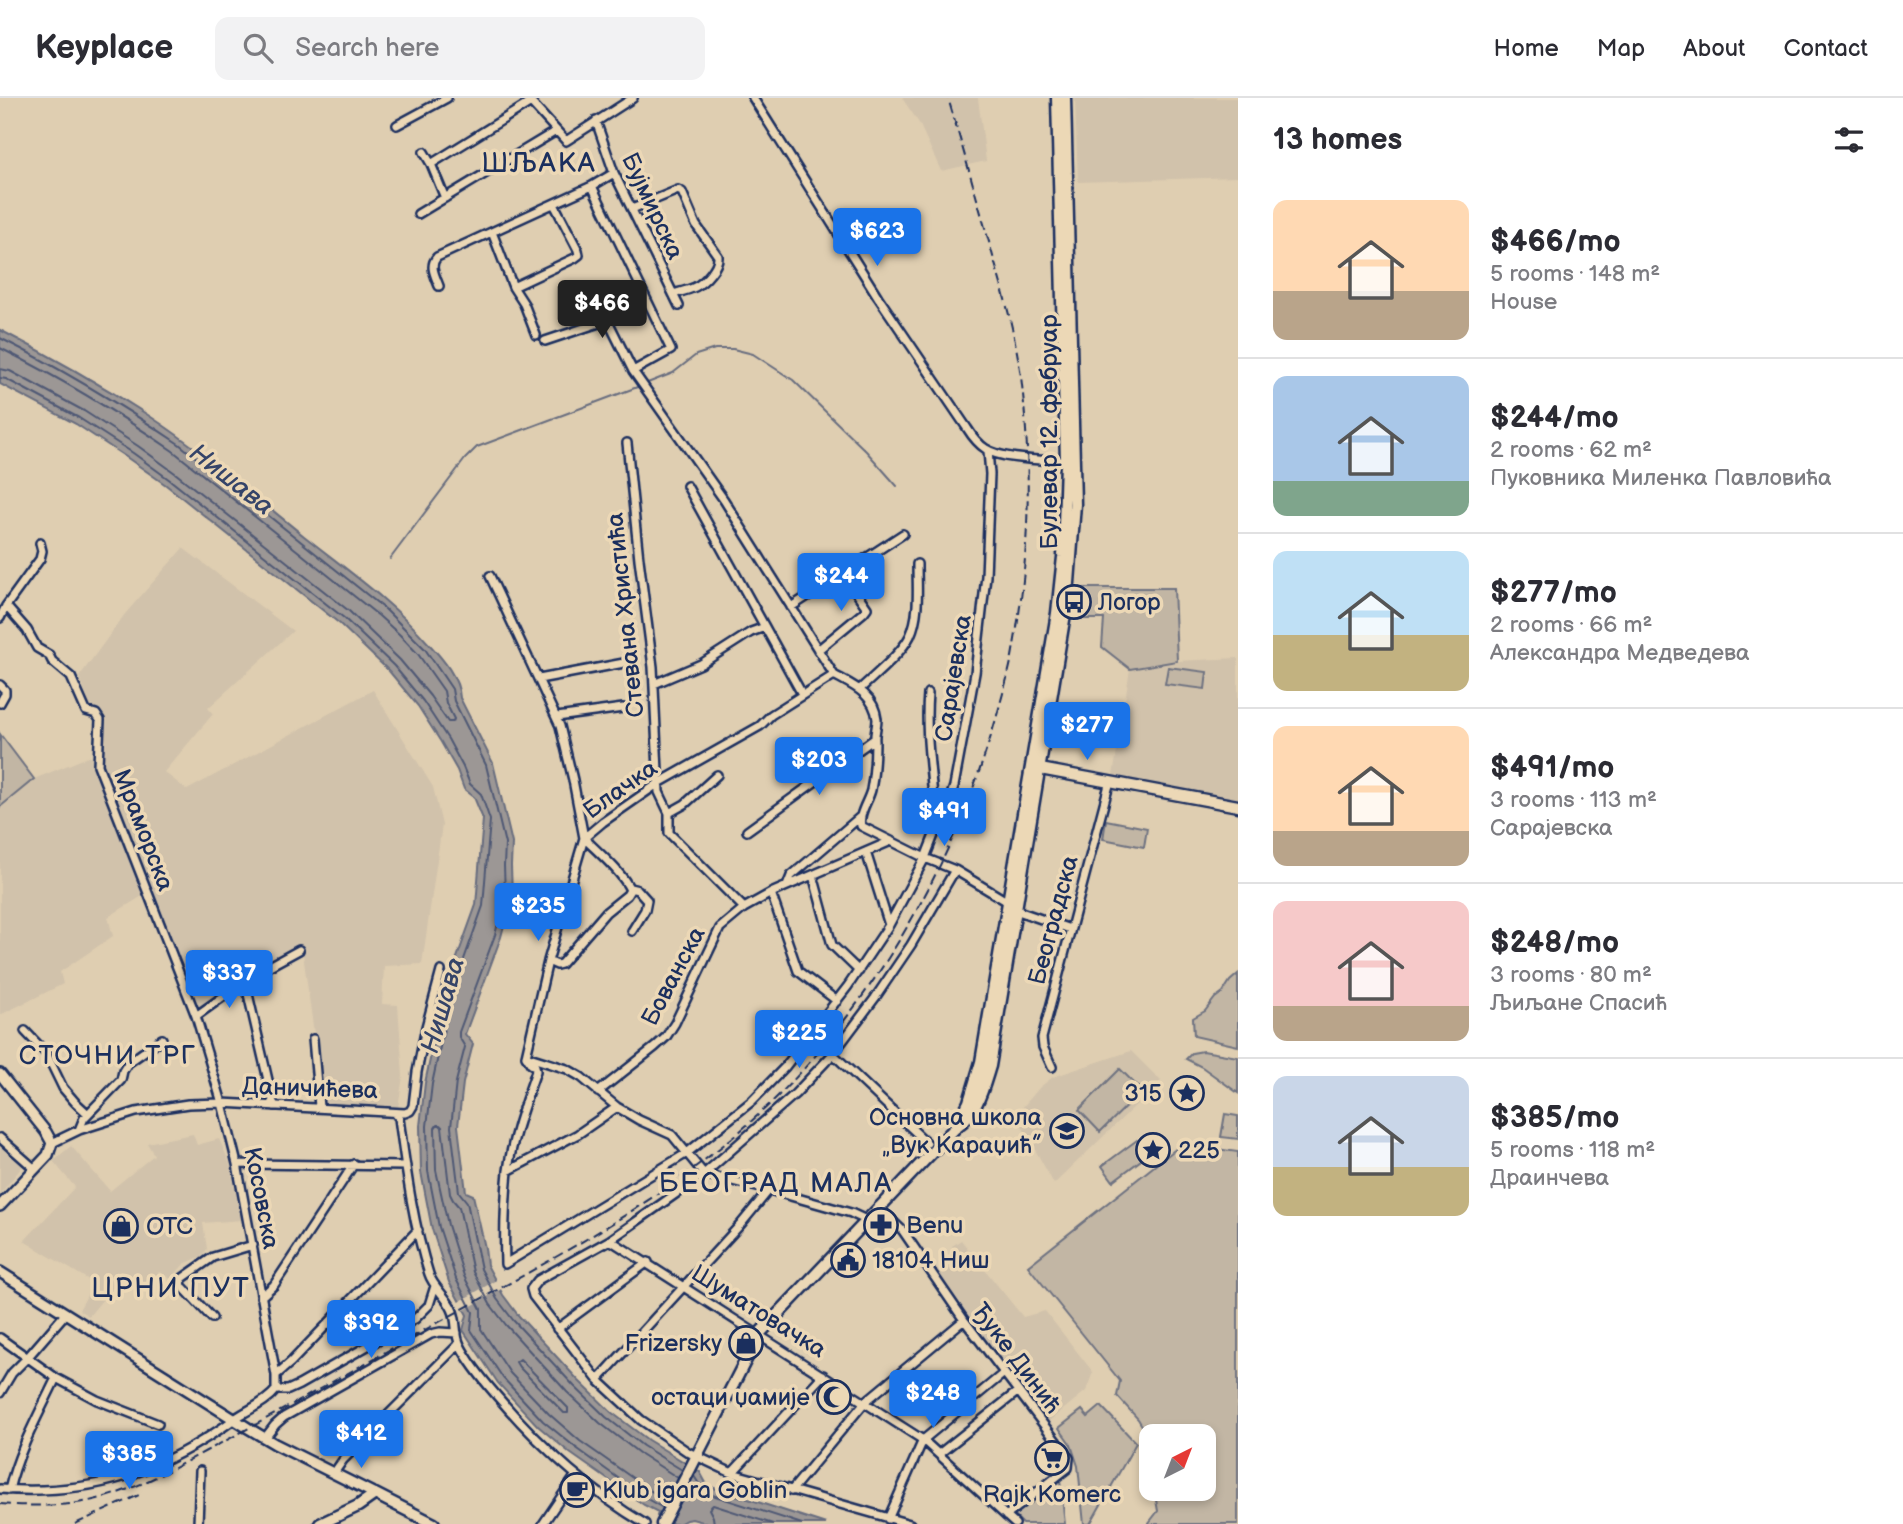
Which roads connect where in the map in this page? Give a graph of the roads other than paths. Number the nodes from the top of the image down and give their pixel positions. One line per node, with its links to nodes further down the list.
1 (447, 98): 8 (street)
2 (754, 98): 27 (street)
3 (1057, 98): 28 (main road, Булевар 12. фебруар)
4 (1065, 98): 28 (main road, Булевар 12. фебруар)
5 (529, 100): 9 (street); 11 (street)
6 (627, 100): 7 (street)
7 (596, 121): 9 (street); 12 (street, Бујмирска)
8 (397, 125)
9 (556, 131): 14 (street)
10 (424, 152): 11 (street)
11 (431, 164): 14 (street)
12 (614, 173): 13 (street); 16 (street, Бујмирска)
13 (592, 186): 15 (street); 25 (street)
14 (445, 198): 17 (street)
15 (554, 204): 18 (street); 20 (street)
16 (632, 209): 21 (street, Бујмирска); 21 (street)
17 (418, 214)
18 (492, 232): 19 (street); 20 (street)
19 (439, 286)
20 (513, 288): 23 (street)
21 (673, 294): 22 (street, Бујмирска)
22 (679, 306)
23 (536, 335)
24 (545, 341): 25 (street)
25 (633, 371): 36 (street)
26 (627, 443): 43 (street, Стевана Христића)
27 (988, 451): 28 (street); 59 (street, Сарајевска)
28 (1070, 462): 52 (main road, Булевар 12. фебруар)
29 (687, 486): 38 (street)
30 (903, 534): 33 (street)
31 (40, 544): 35 (street)
32 (917, 564): 45 (street)
33 (843, 573): 36 (street); 39 (street)
34 (490, 576): 42 (street)
35 (6, 606): 37 (street); 81 (street, Мраморска)
36 (792, 607): 39 (street)
37 (0, 618)
38 (765, 627): 43 (street); 46 (street)
39 (818, 650): 41 (street)
40 (624, 663): 42 (street)
41 (834, 675): 45 (street); 46 (street, Блачка)
42 (539, 679): 50 (street)
43 (654, 684): 55 (street, Стевана Христића)
44 (0, 685): 48 (street)
45 (860, 689): 51 (street)
46 (802, 694): 55 (street, Блачка)
47 (928, 694): 59 (street)
48 (0, 703)
49 (624, 708): 50 (street)
50 (557, 717): 61 (street)
51 (874, 739): 58 (street); 60 (street)
52 (1035, 769): 54 (main road); 70 (main road, Булевар 12. фебруар)
53 (717, 775): 57 (street)
54 (1110, 781): 56 (main road); 73 (street, Београдска)
55 (659, 783): 57 (street, Стевана Христића); 61 (street, Блачка)
56 (1238, 806)
57 (669, 813): 71 (street, Стевана Христића)
58 (860, 817): 62 (street); 67 (street, Бованска)
59 (936, 830): 64 (street, Сарајевска)
60 (747, 831)
61 (584, 838): 68 (street); 76 (street, Блачка)
62 (891, 841): 63 (street, Бованска); 64 (street)
63 (866, 852): 66 (street, Бованска); 72 (street)
64 (925, 858): 65 (street); 72 (street, Сарајевска)
65 (955, 870): 70 (street); 85 (street)
66 (813, 875): 67 (street, Бованска); 78 (street)
67 (787, 886): 69 (street, Бованска)
68 (630, 888): 74 (street); 76 (street)
69 (771, 893): 71 (street, Бованска); 80 (street)
70 (1012, 906): 73 (street); 109 (main road, Булевар 12. фебруар)
71 (744, 908): 89 (street, Бованска)
72 (889, 925): 78 (street, Сарајевска)
73 (1070, 929): 87 (street, Београдска)
74 (632, 931)
75 (299, 950): 79 (street)
76 (548, 961): 86 (street, Блачка)
77 (441, 971): 94 (street)
78 (859, 971): 80 (street, Сарајевска)
79 (245, 981): 81 (street); 91 (street)
80 (837, 1001): 100 (street, Сарајевска)
81 (196, 1016): 90 (street, Косовска)
82 (25, 1031): 95 (street)
83 (162, 1039): 95 (street)
84 (313, 1039): 92 (street)
85 (833, 1054): 99 (street); 106 (street)
86 (526, 1056): 89 (street); 105 (street)
87 (1052, 1067)
88 (0, 1074): 98 (street)
89 (598, 1092): 93 (street)
90 (222, 1103): 91 (street, Даничићева); 96 (street, Даничићева); 101 (street, Косовска)
91 (274, 1105): 92 (street, Даничићева)
92 (319, 1107): 94 (street, Даничићева)
93 (617, 1107): 100 (street); 105 (street)
94 (395, 1113): 103 (street)
95 (88, 1114): 96 (street)
96 (79, 1129): 98 (street, Даничићева)
97 (0, 1138): 104 (street)
98 (52, 1143): 104 (street)
99 (927, 1143)
100 (687, 1153): 105 (street, Сарајевска); 106 (street)
101 (237, 1164): 102 (street); 113 (street, Косовска)
102 (354, 1164): 103 (street); 118 (street)
103 (406, 1166): 111 (street)
104 (35, 1168): 108 (street)
105 (508, 1171)
106 (704, 1174): 107 (street); 112 (street)
107 (769, 1190): 110 (street); 117 (street)
108 (0, 1206)
109 (878, 1207): 110 (main road, Булевар 12. фебруар); 121 (street, Ђуке Динић)
110 (866, 1220): 124 (main road, Булевар 12. фебруар)
111 (418, 1230): 116 (street); 129 (street)
112 (610, 1240): 114 (street, Шуматовачка); 122 (street)
113 (253, 1245): 118 (street, Косовска); 120 (street)
114 (648, 1262): 117 (street, Шуматовачка); 122 (street)
115 (0, 1272): 119 (street)
116 (435, 1286): 123 (street); 133 (street)
117 (684, 1286): 124 (street, Шуматовачка); 132 (street)
118 (261, 1297): 129 (street, Косовска)
119 (66, 1313): 127 (street); 137 (street)
120 (212, 1318)
121 (964, 1320): 128 (street, Ђуке Динић); 136 (street)
122 (557, 1329): 132 (street)
123 (457, 1333): 126 (street); 139 (street)
124 (759, 1335): 130 (street, Шуматовачка); 142 (main road, Булевар 12. фебруар)
125 (0, 1338): 127 (street)
126 (459, 1344): 144 (street); 146 (street)
127 (27, 1358): 131 (street); 135 (street)
128 (1004, 1373): 134 (street, Ђуке Динић); 140 (street)
129 (276, 1375): 133 (street, Косовска)
130 (823, 1375): 136 (street, Шуматовачка); 145 (street)
131 (56, 1378): 138 (street); 147 (street)
132 (598, 1380): 142 (street)
133 (276, 1390): 137 (street)
134 (1017, 1392): 141 (street); 150 (street, Ђуке Динић)
135 (0, 1393)
136 (865, 1402): 140 (street, Шуматовачка); 148 (street)
137 (235, 1419): 139 (street); 147 (street)
138 (158, 1424)
139 (265, 1438): 144 (street)
140 (923, 1440): 141 (street, Шуматовачка); 151 (street)
141 (939, 1454): 150 (street, Шуматовачка)
142 (694, 1461): 145 (street); 152 (main road, Булевар 12. фебруар)
143 (200, 1471): 153 (street)
144 (334, 1473): 149 (street)
145 (732, 1473): 148 (street)
146 (576, 1475): 156 (street); 157 (street)
147 (4, 1490)
148 (791, 1491): 151 (street)
149 (375, 1494): 154 (main road); 155 (main road)
150 (1006, 1516): 159 (street, Шуматовачка)
151 (888, 1519): 158 (street)
152 (663, 1522)
153 (198, 1524)
154 (320, 1524)
155 (434, 1524)
156 (543, 1524)
157 (645, 1524)
158 (909, 1524)
159 (1015, 1524)

